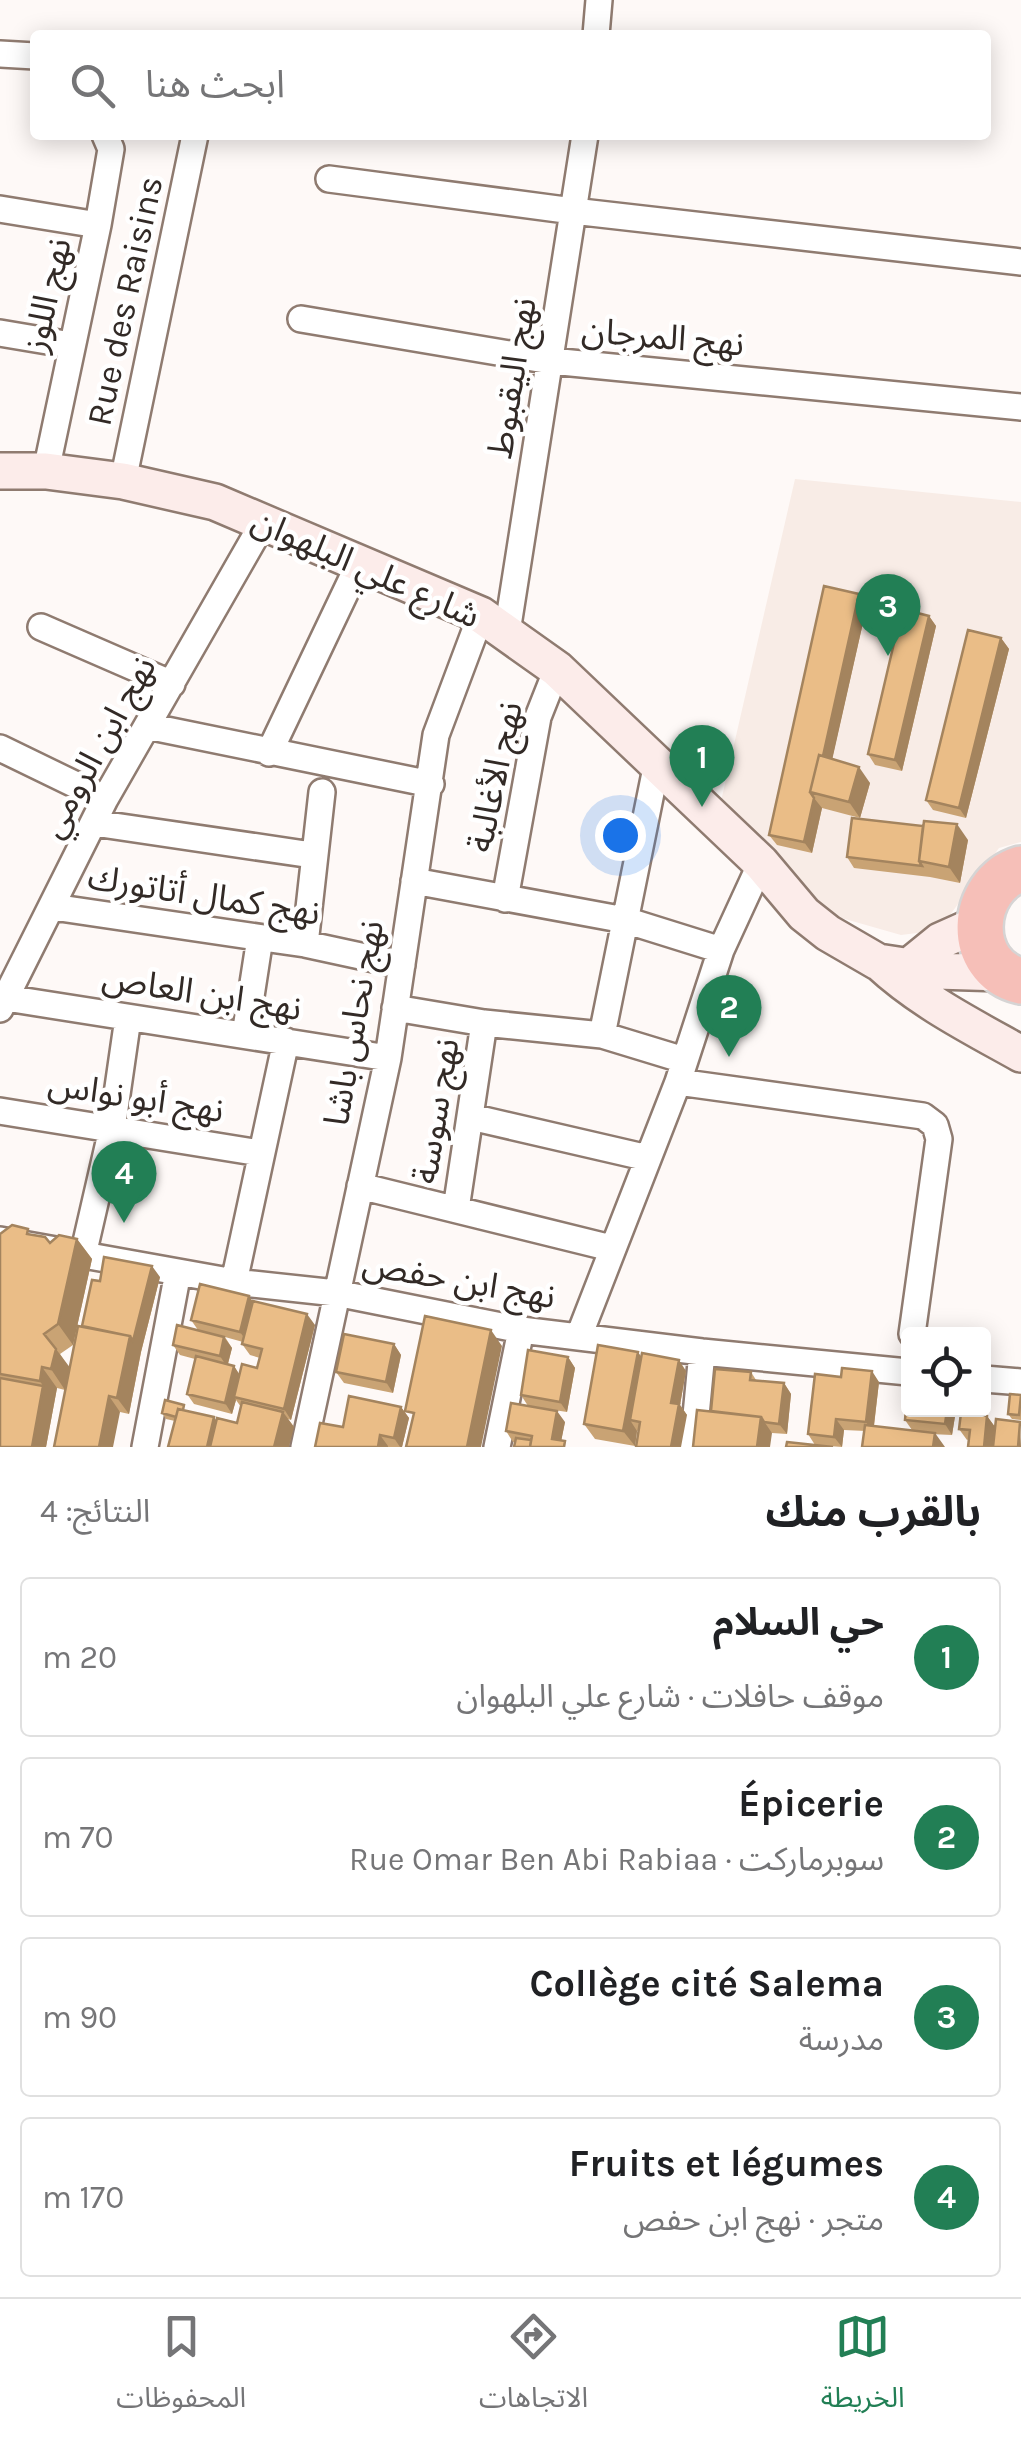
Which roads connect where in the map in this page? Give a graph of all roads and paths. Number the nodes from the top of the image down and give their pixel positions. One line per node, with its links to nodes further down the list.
1 (599, 0): 2 (street)
2 (596, 30)
3 (0, 54): 4 (street)
4 (30, 56)
5 (108, 140): 11 (street, نهج اللوز)
6 (193, 140): 20 (street, Rue des Raisins)
7 (584, 140): 10 (street, نهج اليقبوط)
8 (329, 179): 10 (street)
9 (0, 209): 11 (street)
10 (573, 211): 12 (street); 16 (street, نهج اليقبوط)
11 (98, 224): 15 (street, نهج اللوز)
12 (1021, 262)
13 (300, 319): 16 (street, نهج المرجان)
14 (0, 333): 15 (street)
15 (70, 346): 19 (street, نهج اللوز)
16 (551, 361): 17 (street, نهج المرجان); 23 (street, نهج اليقبوط)
17 (1021, 407)
18 (0, 471): 19 (street, شارع علي البلهوان)
19 (46, 471): 20 (street, شارع علي البلهوان)
20 (124, 481): 21 (street, شارع علي البلهوان)
21 (264, 523): 22 (street, شارع علي البلهوان); 26 (street, نهج ابن الرومي)
22 (359, 564): 23 (street, شارع علي البلهوان); 29 (street)
23 (494, 624): 25 (street, شارع علي البلهوان); 31 (street, نهج نحاس باشا)
24 (40, 627): 26 (street)
25 (557, 670): 30 (street, شارع علي البلهوان); 38 (street, نهج الأغالبة)
26 (172, 684): 27 (street, نهج ابن الرومي)
27 (146, 726): 29 (street); 33 (street, نهج ابن الرومي)
28 (0, 748): 33 (street)
29 (269, 754): 31 (street)
30 (657, 764): 35 (street, شارع علي البلهوان); 40 (street)
31 (431, 784): 37 (street, نهج نحاس باشا)
32 (322, 792): 34 (street)
33 (100, 811): 34 (street); 39 (street, نهج ابن الرومي)
34 (312, 855): 43 (street)
35 (761, 863): 44 (street); 45 (street, شارع علي البلهوان)
36 (1021, 869): 41 (highway)
37 (414, 880): 38 (street); 46 (street, نهج نحاس باشا)
38 (505, 900): 40 (street)
39 (54, 907): 42 (street, نهج كمال أتاتورك); 48 (street, نهج ابن الرومي)
40 (625, 920): 44 (street); 52 (street)
41 (978, 924): 45 (street); 47 (highway)
42 (260, 938): 43 (street, نهج كمال أتاتورك); 53 (street)
43 (305, 944): 46 (street, نهج كمال أتاتورك)
44 (721, 950): 57 (street)
45 (893, 964): 47 (street); 55 (street)
46 (402, 965): 49 (street, نهج نحاس باشا)
47 (1015, 982)
48 (3, 1003): 50 (street, نهج ابن العاص)
49 (395, 1008): 51 (street); 56 (street, نهج نحاس باشا)
50 (128, 1018): 53 (street, نهج ابن العاص); 60 (street)
51 (484, 1022): 52 (street); 59 (street, نهج سوسة)
52 (602, 1035): 57 (street)
53 (245, 1036): 54 (street, نهج ابن العاص)
54 (286, 1042): 56 (street, نهج ابن العاص); 61 (street)
55 (1021, 1054)
56 (388, 1058): 63 (street, نهج نحاس باشا)
57 (681, 1071): 62 (street); 71 (street)
58 (0, 1110): 60 (street, نهج أبو نواس)
59 (471, 1117): 62 (street); 64 (street, نهج سوسة)
60 (112, 1129): 61 (street, نهج أبو نواس); 67 (street)
61 (260, 1153): 69 (street)
62 (648, 1158): 66 (street)
63 (360, 1186): 64 (street); 70 (street, نهج نحاس باشا)
64 (456, 1210): 66 (street)
65 (0, 1240): 67 (street, نهج ابن حفص)
66 (611, 1248): 73 (street)
67 (83, 1255): 68 (street, نهج ابن حفص)
68 (178, 1272): 69 (street, نهج ابن حفص); 78 (street)
69 (234, 1282): 70 (street, نهج ابن حفص)
70 (336, 1293): 72 (street, نهج ابن حفص); 79 (street, نهج نحاس باشا)
71 (913, 1327)
72 (521, 1330): 73 (street, نهج ابن حفص); 80 (street)
73 (579, 1336): 74 (street, نهج ابن حفص)
74 (702, 1352): 75 (street, نهج ابن حفص); 81 (street)
75 (901, 1371)
76 (991, 1380): 77 (street)
77 (1021, 1382)
78 (145, 1447)
79 (304, 1447)
80 (496, 1447)
81 (693, 1447)

